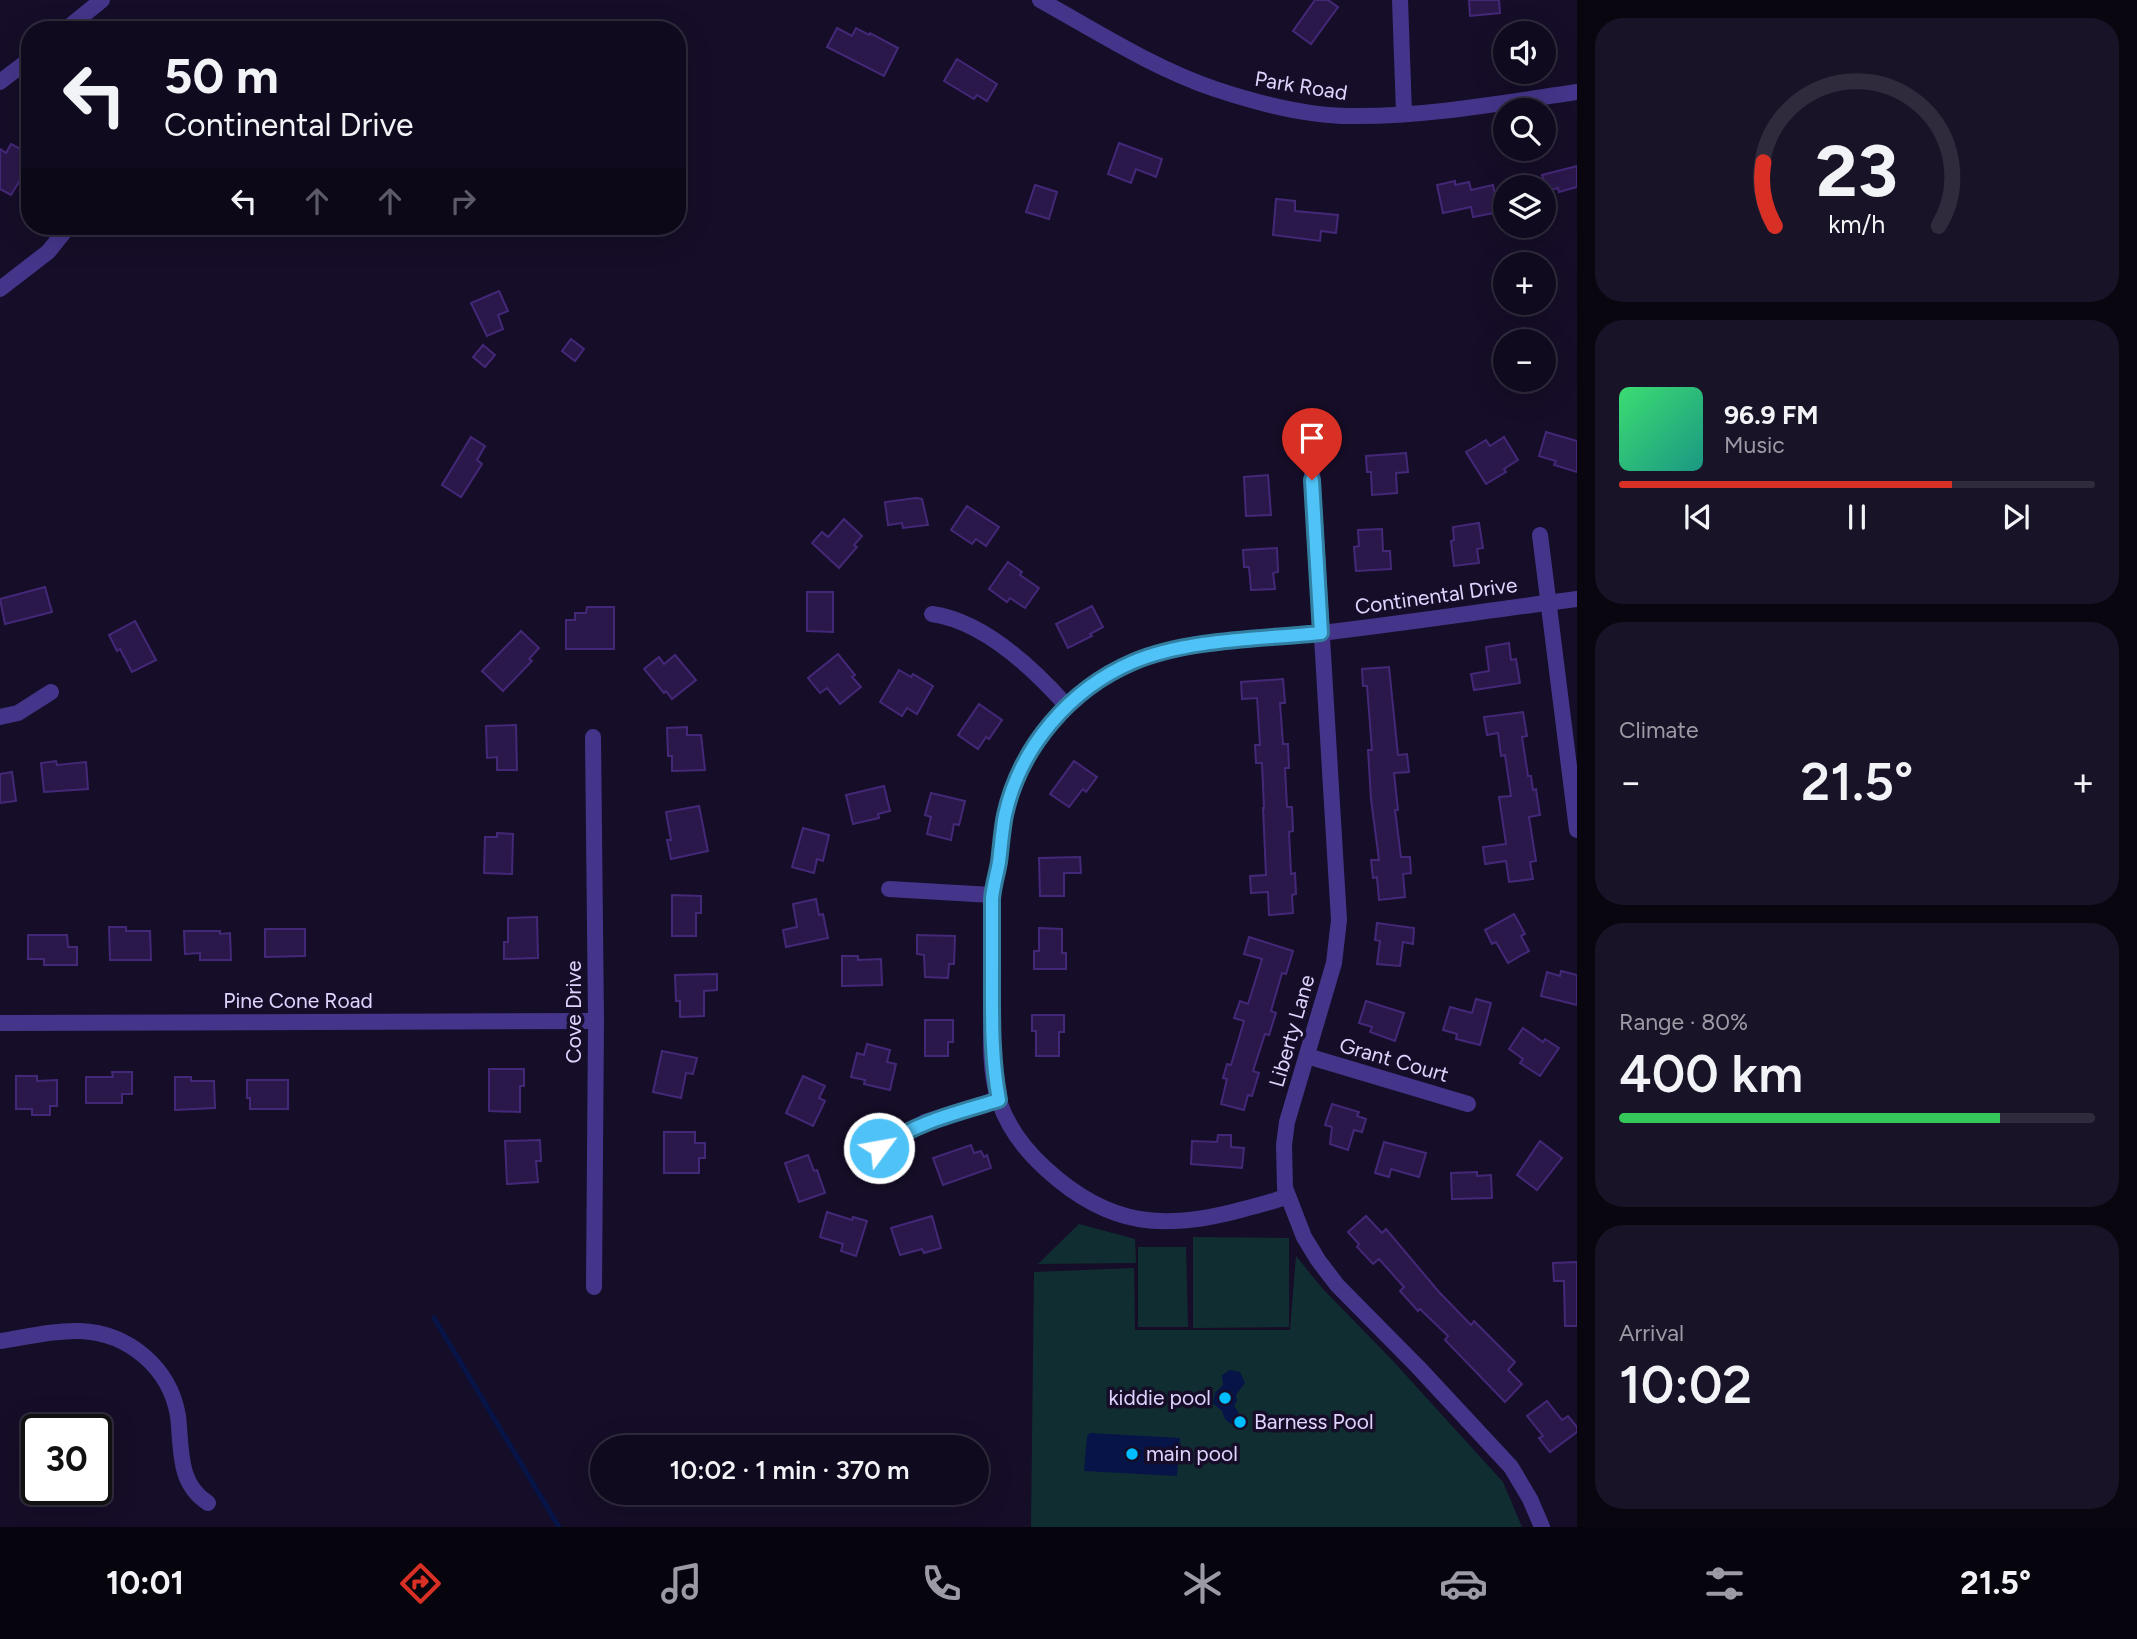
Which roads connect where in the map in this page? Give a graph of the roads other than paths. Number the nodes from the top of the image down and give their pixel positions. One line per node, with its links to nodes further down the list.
1 (102, 0): 4 (street)
2 (1040, 0): 8 (street, Park Road)
3 (1400, 0): 8 (street)
4 (76, 21)
5 (21, 66): 6 (street)
6 (0, 82)
7 (1577, 92): 8 (street, Park Road)
8 (1404, 113)
9 (62, 235): 10 (street)
10 (0, 289)
11 (1311, 455): 16 (street, Liberty Lane)
12 (1540, 535): 14 (street)
13 (1577, 599): 14 (street, Continental Drive)
14 (1548, 603): 16 (street, Continental Drive); 21 (street)
15 (932, 614): 18 (street)
16 (1321, 633): 18 (street, Continental Drive); 26 (street, Liberty Lane)
17 (51, 692): 19 (street)
18 (1066, 705): 23 (street, Continental Drive)
19 (0, 717)
20 (593, 737): 24 (street, Cove Drive)
21 (1577, 830)
22 (889, 889): 23 (street)
23 (992, 895): 27 (street, Continental Drive)
24 (596, 1021): 25 (street, Pine Cone Road); 31 (street, Cove Drive)
25 (0, 1023)
26 (1307, 1056): 28 (street, Grant Court); 30 (street, Liberty Lane)
27 (999, 1100): 29 (street); 30 (street, Continental Drive)
28 (1468, 1104)
29 (879, 1148)
30 (1287, 1196): 34 (street, Liberty Lane)
31 (594, 1287)
32 (0, 1341): 33 (street)
33 (208, 1503)
34 (1542, 1527)

